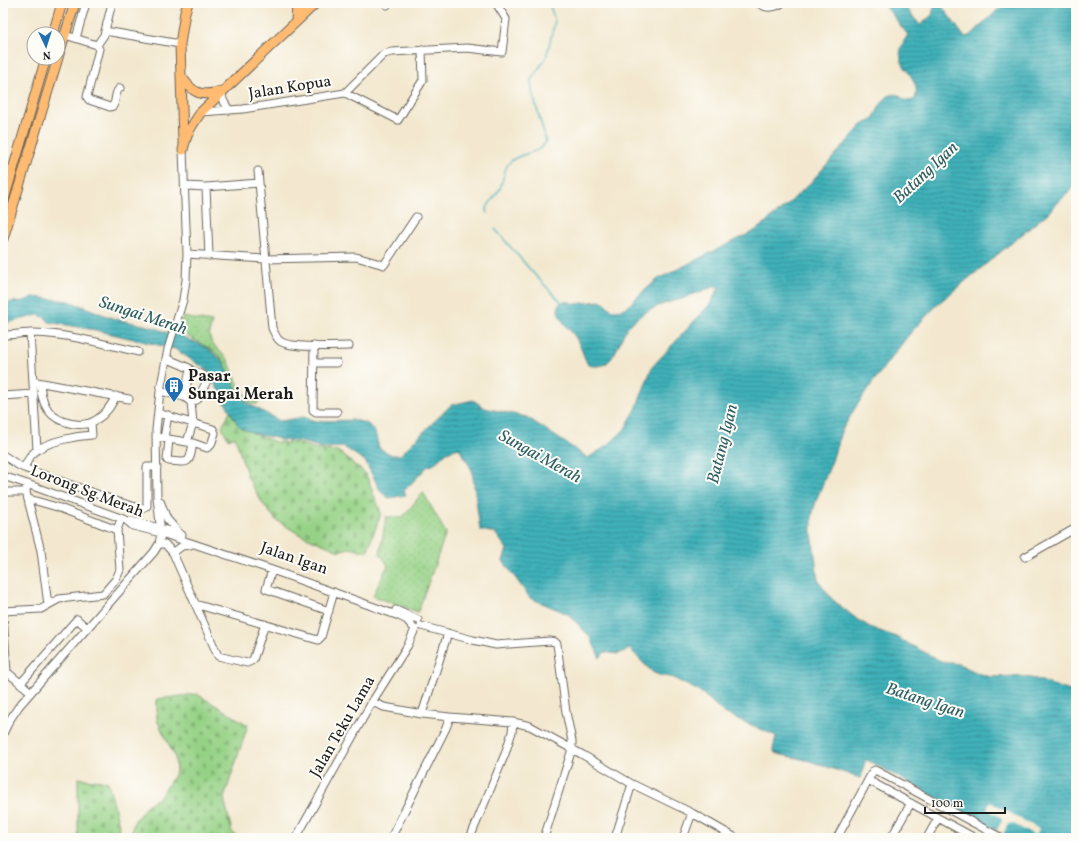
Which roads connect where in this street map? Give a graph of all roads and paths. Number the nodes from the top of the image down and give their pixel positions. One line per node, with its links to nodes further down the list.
1 (61, 3): 12 (main road)
2 (75, 3): 14 (main road)
3 (86, 3): 16 (street)
4 (112, 3): 13 (street)
5 (188, 3): 17 (main road)
6 (297, 3): 11 (main road)
7 (316, 3): 11 (main road)
8 (496, 3): 19 (street)
9 (759, 3): 10 (street)
10 (781, 4)
11 (296, 22): 24 (main road)
12 (55, 26)
13 (105, 31): 17 (street); 18 (street)
14 (66, 32)
15 (66, 35): 16 (street)
16 (76, 38): 18 (street)
17 (180, 44): 22 (main road)
18 (97, 45): 23 (street)
19 (422, 50): 25 (street); 25 (street, Jalan Kopua)
20 (43, 66): 29 (main road)
21 (56, 66): 36 (main road)
22 (180, 74): 24 (main road); 28 (main road)
23 (120, 88)
24 (224, 91): 26 (street, Jalan Kopua); 27 (main road)
25 (345, 93): 26 (street, Jalan Kopua)
26 (229, 110): 27 (street, Jalan Kopua)
27 (201, 112): 28 (main road)
28 (184, 150): 32 (street)
29 (7, 170): 34 (main road)
30 (258, 171): 31 (street)
31 (259, 182): 33 (street); 39 (street)
32 (184, 186): 33 (street); 37 (street)
33 (206, 187): 38 (street)
34 (3, 203)
35 (416, 217): 39 (street)
36 (3, 239)
37 (187, 254): 38 (street); 45 (street)
38 (209, 256): 39 (street)
39 (265, 259): 42 (street)
40 (30, 333): 41 (street); 44 (street); 49 (street)
41 (3, 336)
42 (314, 346): 43 (street); 46 (street)
43 (349, 346)
44 (138, 352)
45 (166, 358): 48 (street); 50 (street)
46 (314, 363): 47 (street); 58 (street)
47 (337, 363)
48 (190, 370): 54 (street); 56 (street)
49 (36, 382): 51 (street); 53 (street); 60 (street)
50 (160, 391): 54 (street); 57 (street)
51 (34, 394): 52 (street); 65 (street)
52 (3, 396)
53 (116, 396): 55 (street); 60 (street)
54 (184, 397): 56 (street)
55 (129, 399)
56 (191, 402): 61 (street)
57 (158, 412): 59 (street); 62 (street)
58 (338, 412)
59 (168, 415): 61 (street); 63 (street)
60 (91, 423): 65 (street)
61 (193, 423): 64 (street); 64 (street)
62 (156, 437): 63 (street); 67 (street)
63 (166, 439): 64 (street); 64 (street)
64 (190, 442)
65 (37, 450): 68 (street)
66 (3, 455): 68 (street)
67 (157, 467): 70 (street); 72 (street)
68 (24, 468): 70 (street)
69 (3, 476): 71 (street, Lorong Sg Merah)
70 (57, 480): 74 (street)
71 (28, 484): 73 (street); 74 (street, Lorong Sg Merah)
72 (157, 491): 77 (street); 83 (street)
73 (26, 492): 75 (street); 76 (street)
74 (53, 493): 78 (street, Lorong Sg Merah)
75 (3, 494)
76 (29, 499): 81 (street); 93 (street)
77 (158, 511): 79 (street); 82 (street)
78 (124, 520): 79 (street); 81 (street); 82 (street, Lorong Sg Merah)
79 (144, 524): 82 (street)
80 (1076, 528): 87 (street)
81 (117, 530): 89 (street)
82 (160, 531): 83 (street, Jalan Igan); 84 (street); 85 (street, Jalan Igan); 86 (street)
83 (183, 536): 98 (street, Jalan Igan)
84 (159, 544): 86 (street); 90 (street)
85 (194, 544): 86 (street); 88 (street, Jalan Igan)
86 (173, 553): 92 (street)
87 (1025, 557)
88 (272, 570): 91 (street, Jalan Igan); 95 (street)
89 (116, 578): 90 (street); 93 (street)
90 (124, 585): 99 (street)
91 (334, 592): 95 (street); 98 (street, Jalan Igan)
92 (195, 604): 97 (street); 97 (street)
93 (48, 605): 94 (street)
94 (3, 611)
95 (329, 611): 97 (street)
96 (3, 615): 101 (street)
97 (264, 624)
98 (416, 625): 100 (street); 103 (street, Jalan Teku Lama)
99 (88, 628): 101 (street); 102 (street)
100 (448, 633): 104 (street); 108 (street)
101 (20, 684): 102 (street)
102 (31, 692): 107 (street)
103 (372, 702): 104 (street); 115 (street, Jalan Teku Lama)
104 (422, 714): 105 (street)
105 (450, 717): 106 (street); 116 (street)
106 (513, 722): 108 (street); 117 (street)
107 (3, 734)
108 (572, 749): 110 (street); 118 (street)
109 (868, 780): 111 (street); 114 (street); 122 (street)
110 (632, 784): 112 (street); 119 (street)
111 (911, 802): 113 (street); 123 (street)
112 (692, 813): 120 (street); 121 (street)
113 (938, 818): 124 (street); 125 (street)
114 (998, 837)
115 (296, 838)
116 (391, 838)
117 (470, 838)
118 (544, 838)
119 (615, 838)
120 (683, 838)
121 (736, 838)
122 (837, 838)
123 (891, 838)
124 (927, 838)
125 (975, 838)

